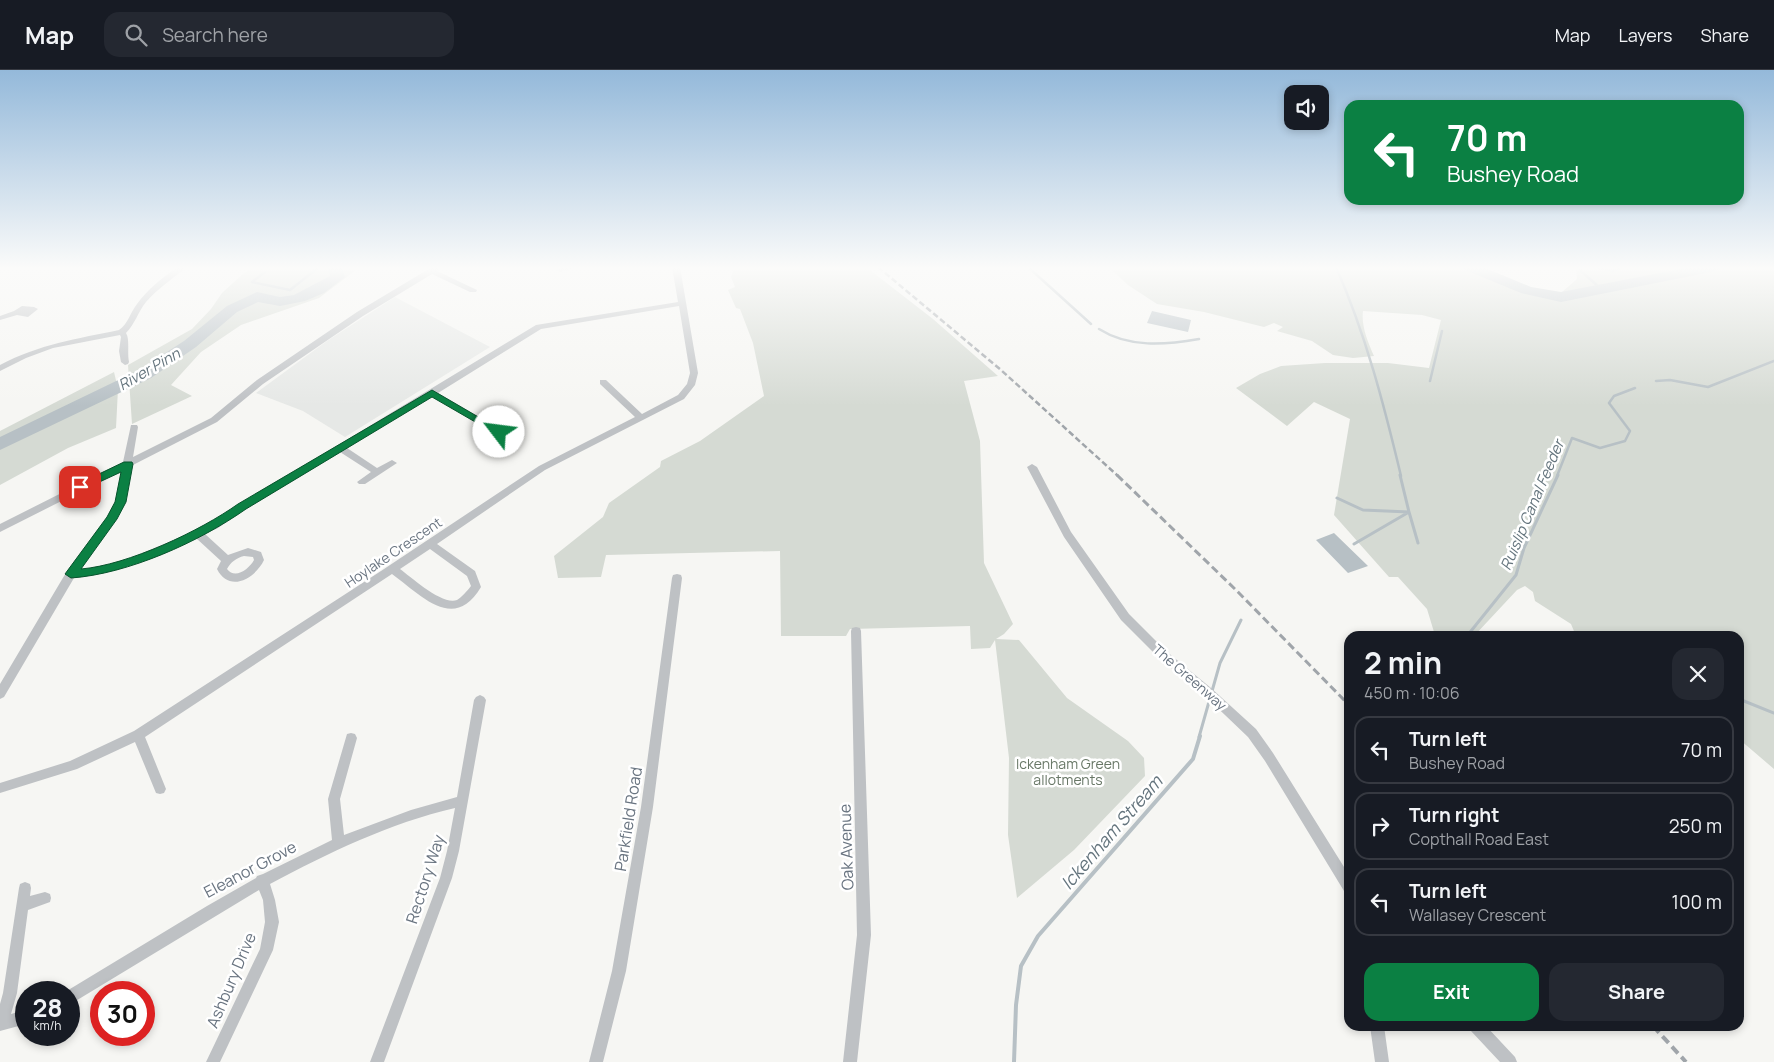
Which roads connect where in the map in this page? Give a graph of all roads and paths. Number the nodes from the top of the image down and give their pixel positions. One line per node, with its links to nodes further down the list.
1 (16, 313): 6 (street)
2 (135, 313): 7 (street)
3 (361, 313): 17 (street)
4 (622, 313): 11 (street)
5 (685, 313): 12 (street, Hoylake Crescent)
6 (0, 318)
7 (122, 332): 8 (street); 9 (street)
8 (125, 362)
9 (0, 368)
10 (603, 382): 12 (street)
11 (432, 393): 14 (street); 15 (street)
12 (641, 418): 23 (street, Hoylake Crescent)
13 (134, 427): 17 (street)
14 (499, 432)
15 (340, 448): 19 (street); 22 (street)
16 (392, 463): 19 (street)
17 (128, 464): 21 (street); 26 (street)
18 (1032, 467): 37 (street, The Greenway)
19 (377, 472): 20 (street)
20 (362, 482)
21 (0, 528)
22 (197, 533): 24 (street); 26 (street)
23 (430, 544): 25 (street, Hoylake Crescent); 25 (street)
24 (227, 560)
25 (392, 569): 31 (street, Hoylake Crescent)
26 (71, 574): 29 (street)
27 (678, 578): 49 (street, Parkfield Road)
28 (856, 631): 50 (street, Oak Avenue)
29 (0, 694)
30 (480, 700): 35 (street, Rectory Way)
31 (138, 736): 33 (street, Hoylake Crescent); 34 (street)
32 (351, 738): 36 (street)
33 (0, 788)
34 (160, 789)
35 (462, 801): 36 (street, Eleanor Grove); 48 (street, Rectory Way)
36 (339, 844): 38 (street, Eleanor Grove)
37 (1344, 879)
38 (262, 880): 42 (street, Eleanor Grove); 47 (street, Ashbury Drive)
39 (25, 888): 41 (street)
40 (45, 898): 41 (street)
41 (23, 905): 44 (street)
42 (80, 991)
43 (15, 1020): 44 (street)
44 (1, 1024)
45 (1378, 1031): 51 (street)
46 (1481, 1031): 52 (street)
47 (213, 1062)
48 (377, 1062)
49 (596, 1062)
50 (850, 1062)
51 (1382, 1062)
52 (1510, 1062)

